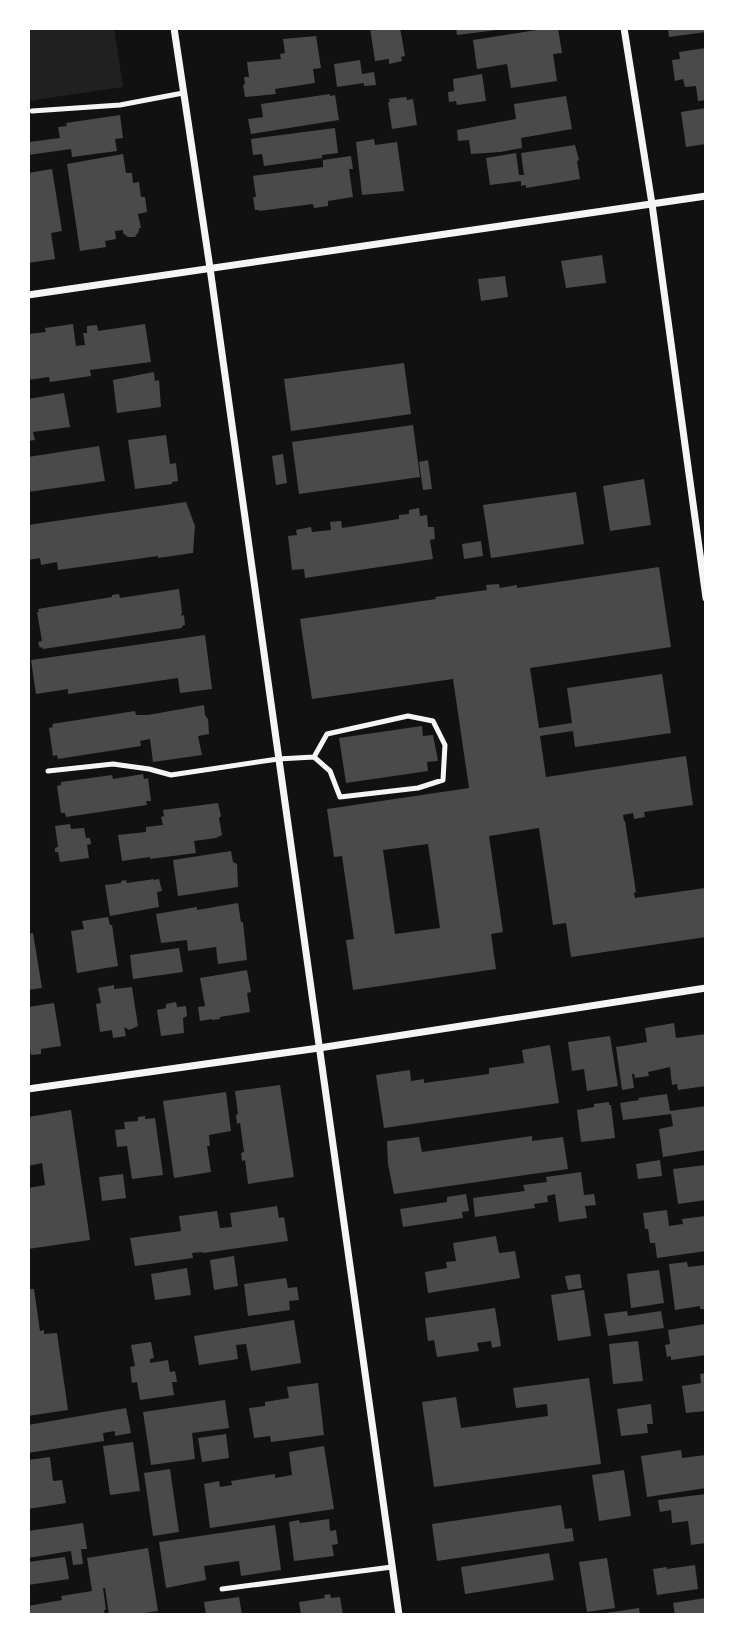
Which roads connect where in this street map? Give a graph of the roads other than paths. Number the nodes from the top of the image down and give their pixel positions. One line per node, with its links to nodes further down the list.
1 (174, 28): 3 (street)
2 (624, 28): 6 (street)
3 (183, 93): 4 (lane); 7 (street)
4 (32, 111)
5 (706, 196): 6 (street)
6 (652, 204): 7 (street); 9 (street)
7 (210, 268): 8 (street); 11 (street)
8 (28, 295)
9 (706, 598)
10 (314, 757): 10 (lane); 11 (lane)
11 (278, 759): 12 (lane); 14 (street)
12 (48, 771)
13 (706, 988): 14 (street)
14 (319, 1048): 15 (street); 16 (street)
15 (28, 1089)
16 (392, 1567): 17 (lane); 18 (street)
17 (222, 1589)
18 (399, 1615)

